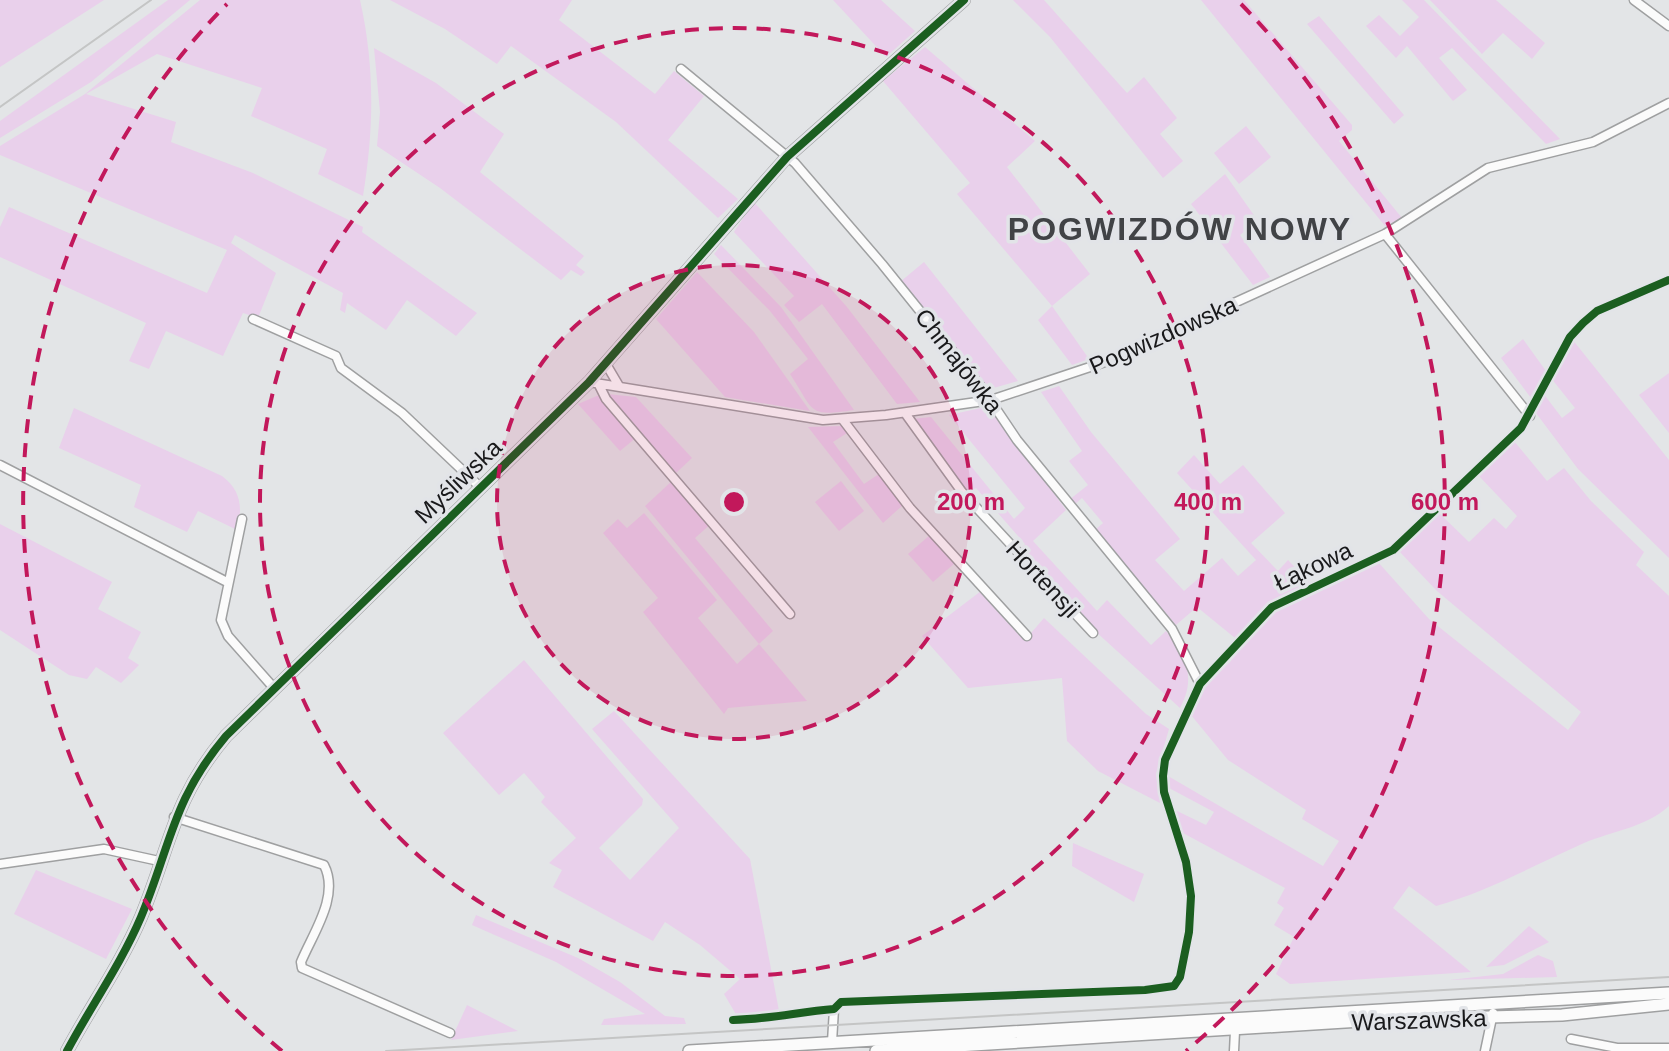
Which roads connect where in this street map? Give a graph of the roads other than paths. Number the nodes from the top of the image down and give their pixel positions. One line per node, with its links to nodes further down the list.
1 (964, 0): 6 (main road, Myśliwska)
2 (1634, 0): 3 (street)
3 (1669, 26)
4 (681, 69): 6 (street, Chmajówka)
5 (1669, 103): 7 (street, Pogwizdowska)
6 (787, 157): 10 (main road, Myśliwska); 13 (street, Chmajówka)
7 (1385, 234): 13 (street, Pogwizdowska); 15 (street)
8 (1669, 280): 15 (street, Łąkowa)
9 (253, 319): 18 (street, Myśliwska)
10 (606, 364): 11 (main road, Myśliwska); 12 (street)
11 (594, 384): 12 (street, Pogwizdowska); 18 (main road, Myśliwska); 21 (street)
12 (619, 386): 16 (street, Pogwizdowska)
13 (991, 400): 14 (street, Pogwizdowska); 24 (street, Chmajówka)
14 (905, 413): 16 (street, Pogwizdowska); 22 (street, Hortensji)
15 (1530, 416): 24 (street, Łąkowa)
16 (843, 420): 23 (street)
17 (0, 465): 20 (street)
18 (480, 487): 25 (main road, Myśliwska)
19 (242, 519): 20 (street)
20 (227, 582): 25 (street)
21 (790, 614)
22 (1093, 633)
23 (1027, 636)
24 (1200, 684): 31 (street, Łąkowa)
25 (273, 687): 26 (main road, Myśliwska)
26 (174, 817): 27 (main road, Myśliwska); 36 (street)
27 (159, 861): 28 (street); 42 (main road, Myśliwska)
28 (0, 864)
29 (1669, 993): 32 (main road, Warszawska)
30 (1669, 1004): 32 (main road, Warszawska)
31 (834, 1009): 33 (street); 38 (street)
32 (1493, 1012): 34 (main road, Warszawska); 35 (main road, Warszawska); 46 (street)
33 (733, 1020)
34 (1172, 1029): 35 (main road, Warszawska); 39 (main road)
35 (1235, 1031): 45 (street)
36 (450, 1033)
37 (1571, 1039): 40 (street)
38 (832, 1042): 39 (main road); 41 (main road)
39 (1007, 1043): 44 (main road)
40 (1669, 1048)
41 (768, 1049): 43 (main road)
42 (67, 1051)
43 (689, 1051)
44 (876, 1051)
45 (1234, 1051)
46 (1485, 1051)

